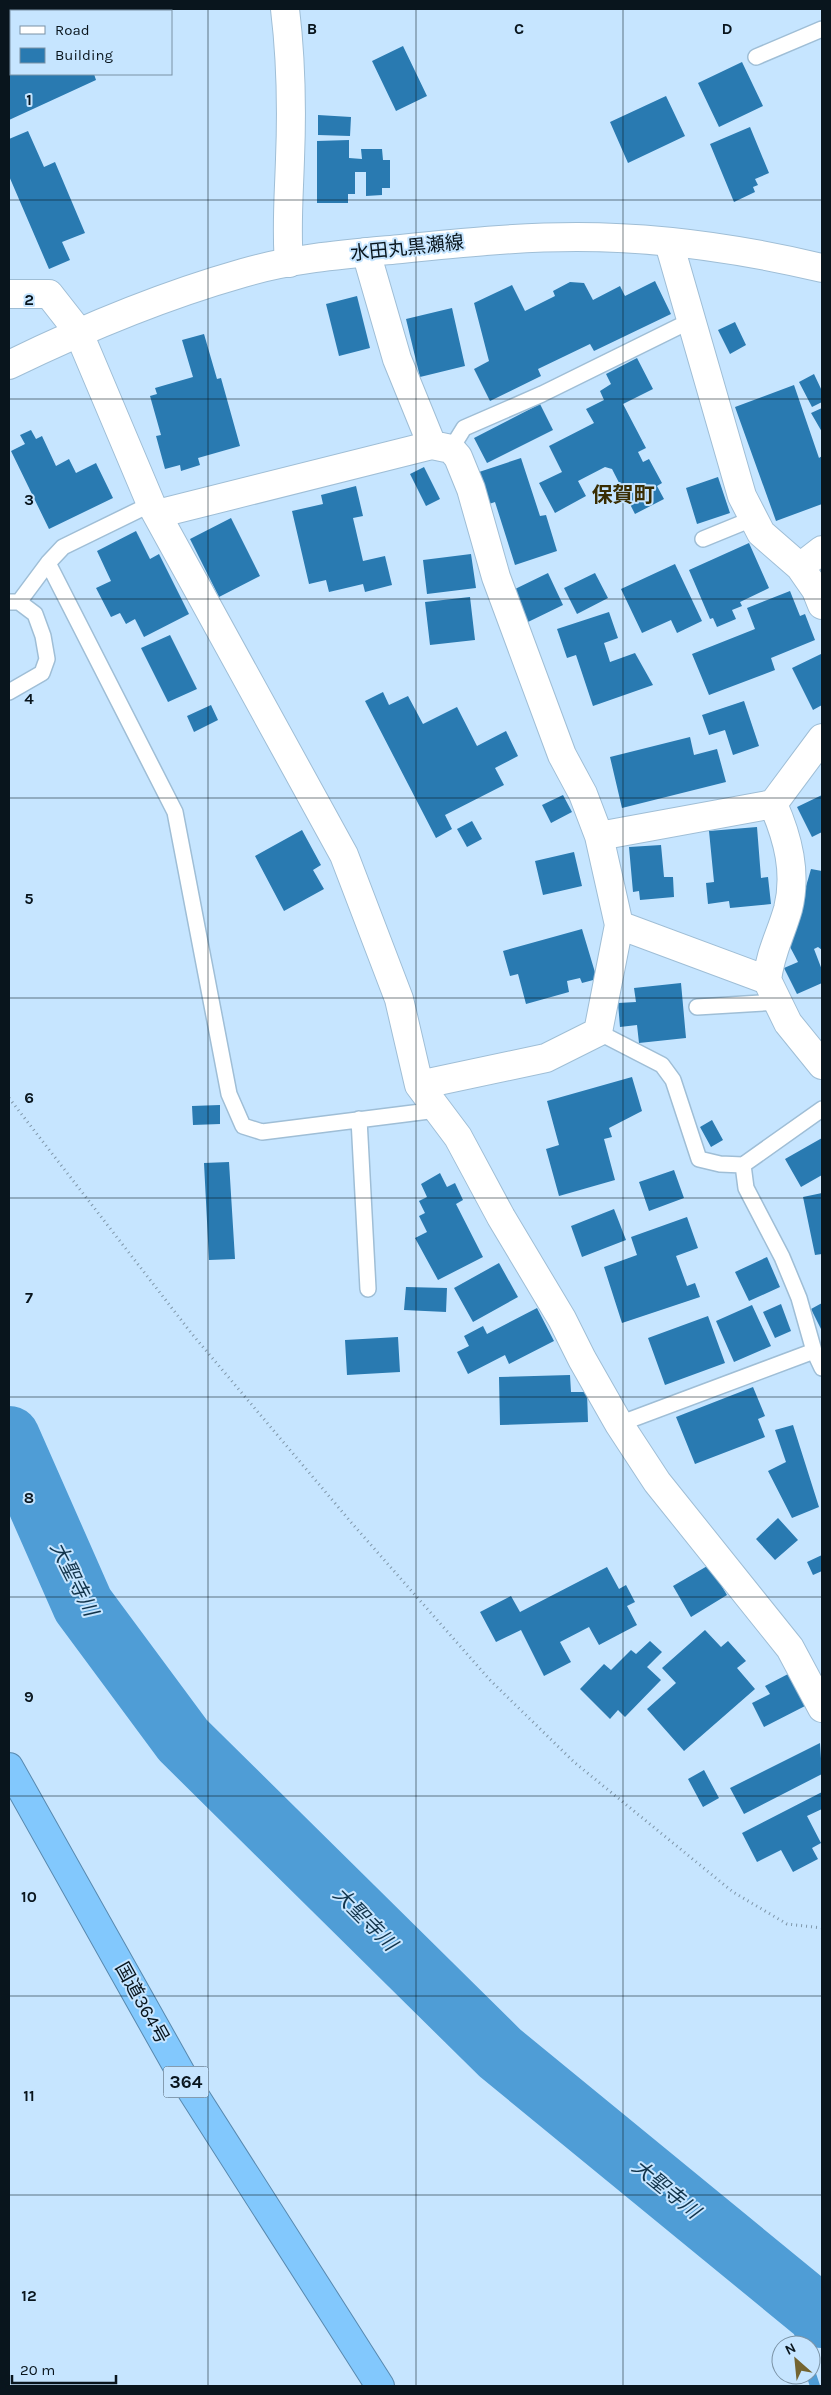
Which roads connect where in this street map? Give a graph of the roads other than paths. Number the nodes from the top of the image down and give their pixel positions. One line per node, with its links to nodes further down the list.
1 (285, 9): 6 (street)
2 (822, 29): 3 (lane)
3 (756, 57)
4 (670, 243): 5 (street, 水田丸黒瀬線); 7 (street, 水田丸黒瀬線); 9 (street)
5 (366, 252): 6 (street, 水田丸黒瀬線); 12 (street)
6 (289, 263): 10 (street, 水田丸黒瀬線)
7 (822, 268)
8 (9, 294): 10 (street)
9 (690, 321): 12 (lane); 14 (street)
10 (78, 331): 11 (street, 水田丸黒瀬線); 13 (street)
11 (9, 365)
12 (441, 447): 13 (street); 24 (street)
13 (154, 509): 17 (lane); 30 (street)
14 (752, 518): 15 (lane); 18 (street)
15 (703, 539)
16 (822, 550): 18 (street)
17 (48, 563): 19 (lane); 33 (lane)
18 (800, 567): 20 (street)
19 (14, 602): 21 (lane)
20 (822, 605)
21 (9, 692)
22 (822, 738): 23 (street)
23 (773, 804): 24 (street); 26 (street)
24 (599, 836): 25 (street)
25 (619, 925): 26 (street); 28 (street)
26 (773, 991): 27 (lane); 29 (street)
27 (698, 1007)
28 (598, 1032): 30 (street); 34 (lane)
29 (822, 1065)
30 (419, 1085): 31 (street)
31 (437, 1110): 33 (lane); 38 (street)
32 (822, 1110): 34 (lane)
33 (359, 1119): 35 (lane)
34 (743, 1165): 36 (lane)
35 (368, 1289)
36 (814, 1351): 37 (lane); 38 (lane)
37 (822, 1368)
38 (619, 1424): 39 (street)
39 (822, 1708)
40 (9, 1767): 41 (highway, 国道364号 / 364)
41 (380, 2386)

